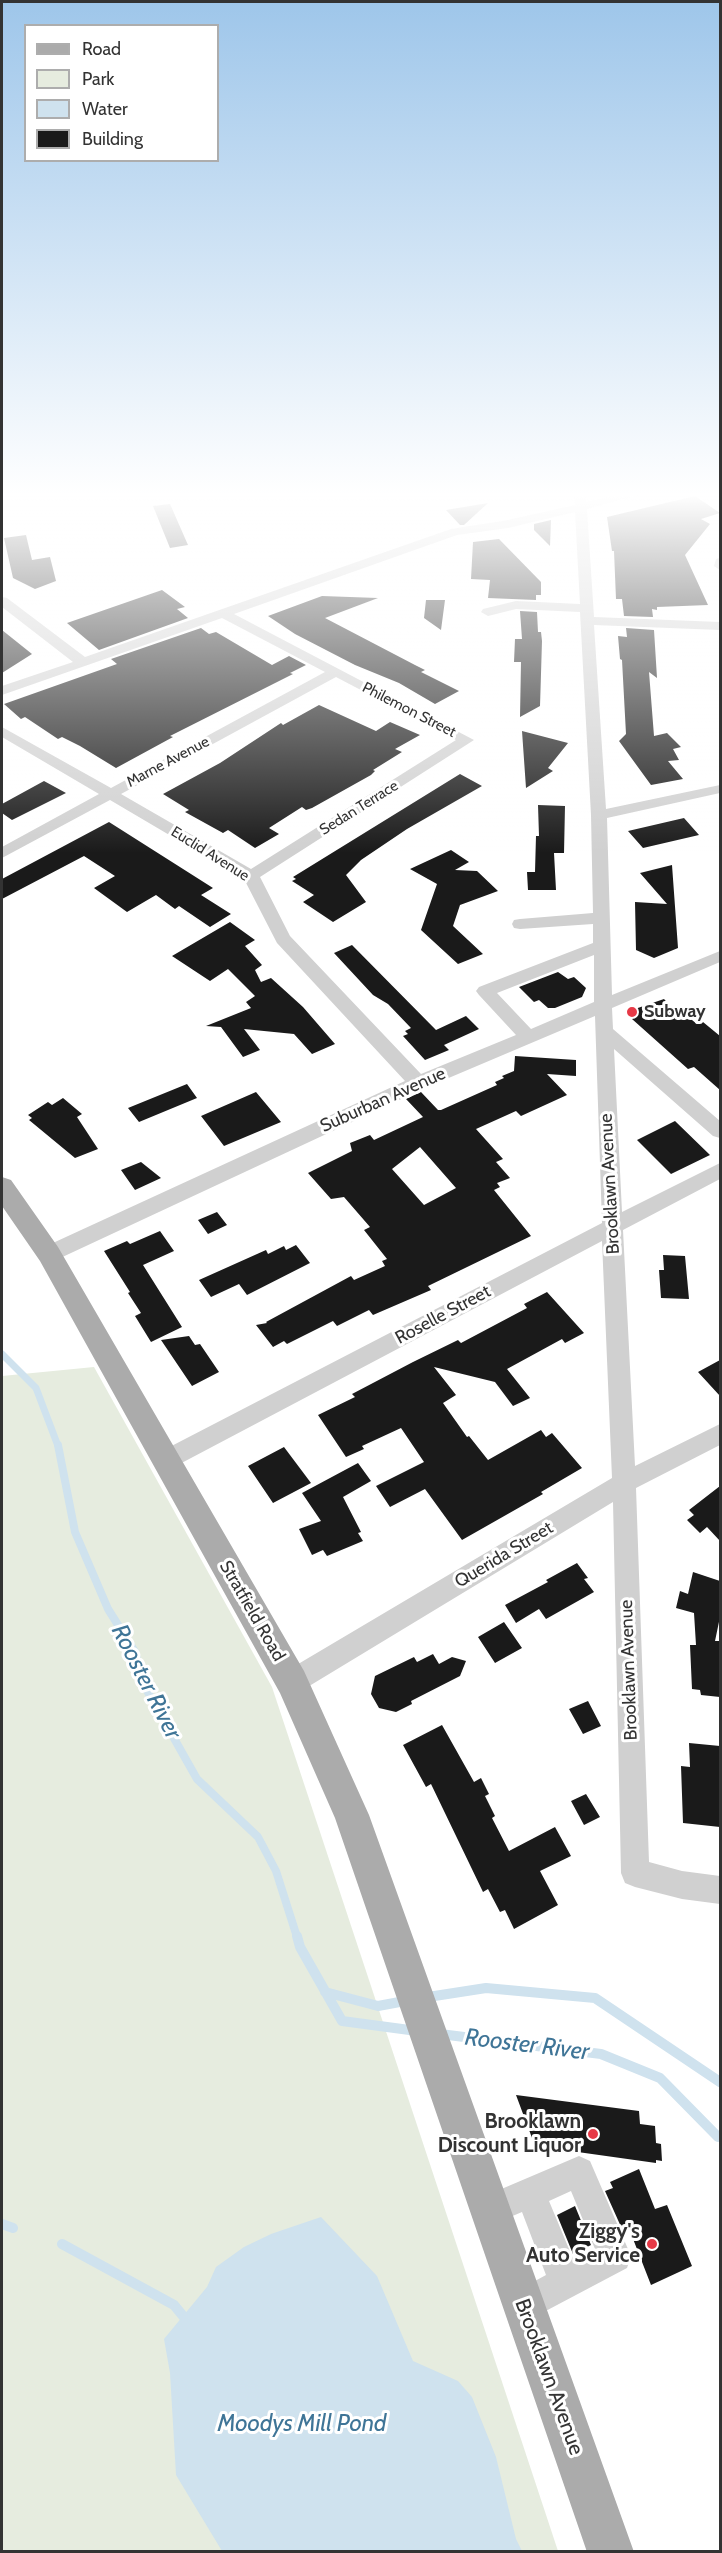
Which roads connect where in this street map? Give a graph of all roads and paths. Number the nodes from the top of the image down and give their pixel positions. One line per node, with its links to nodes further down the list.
1 (19, 614): 7 (street)
2 (219, 614): 7 (street)
3 (224, 614): 8 (street, Philemon Street)
4 (581, 614): 5 (street)
5 (587, 615): 6 (street); 14 (street, Brooklawn Avenue)
6 (720, 626)
7 (82, 662): 9 (street)
8 (335, 672): 11 (street, Philemon Street); 13 (street, Marne Avenue)
9 (2, 691)
10 (2, 731): 13 (street, Euclid Avenue)
11 (467, 740): 16 (street, Sedan Terrace)
12 (720, 789): 14 (street)
13 (109, 794): 15 (street, Marne Avenue); 16 (street, Euclid Avenue)
14 (598, 815): 17 (street, Brooklawn Avenue)
15 (2, 853)
16 (251, 876): 24 (street, Euclid Avenue)
17 (602, 918): 18 (street); 19 (street, Brooklawn Avenue)
18 (520, 924)
19 (602, 946): 21 (street, Brooklawn Avenue); 23 (street)
20 (720, 956): 21 (street, Suburban Avenue)
21 (603, 1005): 22 (street, Brooklawn Avenue); 23 (street, Suburban Avenue)
22 (604, 1031): 25 (street); 28 (street, Brooklawn Avenue)
23 (528, 1037): 24 (street, Suburban Avenue)
24 (418, 1083): 29 (street, Suburban Avenue)
25 (720, 1131)
26 (720, 1170): 28 (street, Roselle Street)
27 (2, 1187): 29 (main road, Stratfield Road)
28 (613, 1227): 31 (street, Roselle Street); 32 (street, Brooklawn Avenue)
29 (49, 1254): 31 (main road, Stratfield Road)
30 (720, 1434): 32 (street, Querida Street)
31 (166, 1460): 33 (main road, Stratfield Road)
32 (624, 1483): 33 (street, Querida Street); 34 (street, Brooklawn Avenue)
33 (292, 1682): 35 (main road, Stratfield Road)
34 (720, 1890)
35 (438, 2066): 37 (main road, Brooklawn Avenue)
36 (530, 2192): 37 (street); 38 (street); 38 (street)
37 (489, 2210): 39 (main road, Brooklawn Avenue)
38 (566, 2283): 39 (street)
39 (523, 2306): 40 (main road, Brooklawn Avenue)
40 (611, 2552)

